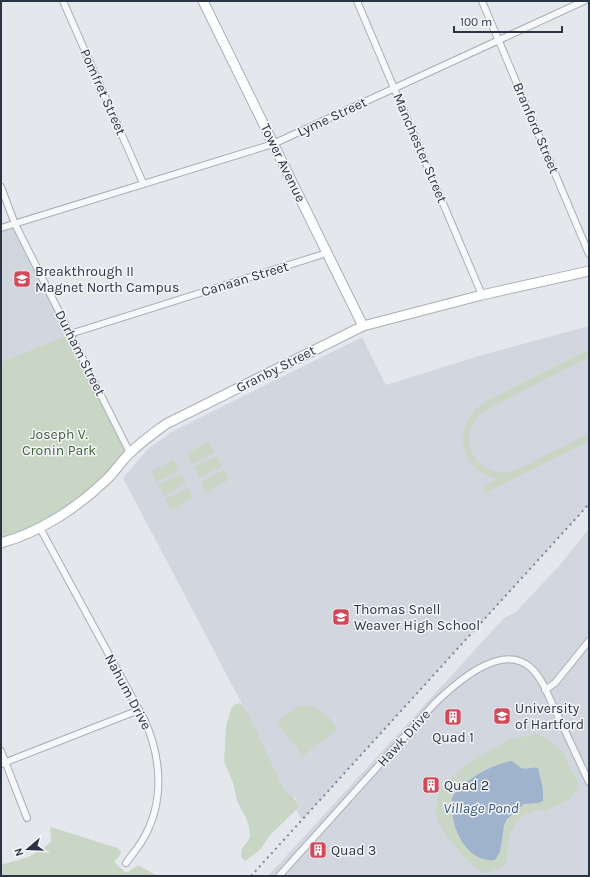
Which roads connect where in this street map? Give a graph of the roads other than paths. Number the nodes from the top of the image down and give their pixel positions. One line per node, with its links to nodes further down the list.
1 (63, 1): 9 (street, Pomfret Street)
2 (203, 1): 8 (main road, Tower Avenue)
3 (357, 1): 7 (street, Manchester Street)
4 (482, 1): 6 (street, Branford Street)
5 (584, 1): 6 (street, Lyme Street)
6 (499, 40): 7 (street, Lyme Street); 14 (street, Branford Street)
7 (395, 89): 8 (street, Lyme Street); 16 (street, Manchester Street)
8 (273, 144): 9 (street, Lyme Street); 13 (main road, Tower Avenue)
9 (143, 183): 11 (street, Lyme Street)
10 (1, 187): 11 (street, Durham Street)
11 (15, 224): 12 (street, Lyme Street); 18 (street, Durham Street)
12 (1, 228)
13 (327, 253): 17 (main road, Tower Avenue); 18 (street, Canaan Street)
14 (589, 254)
15 (589, 271): 16 (main road, Granby Street)
16 (482, 295): 17 (main road, Granby Street)
17 (363, 326): 19 (main road, Granby Street)
18 (70, 334): 19 (street, Durham Street)
19 (130, 452): 20 (main road, Granby Street)
20 (40, 528): 21 (main road, Granby Street); 24 (street, Nahum Drive)
21 (1, 543)
22 (589, 641): 23 (street)
23 (545, 690): 27 (street, Hawk Drive); 30 (street, Hawk Drive)
24 (139, 710): 26 (street); 29 (street, Nahum Drive)
25 (1, 752): 26 (street)
26 (3, 763): 28 (street)
27 (589, 782)
28 (27, 818)
29 (126, 863)
30 (279, 876)

